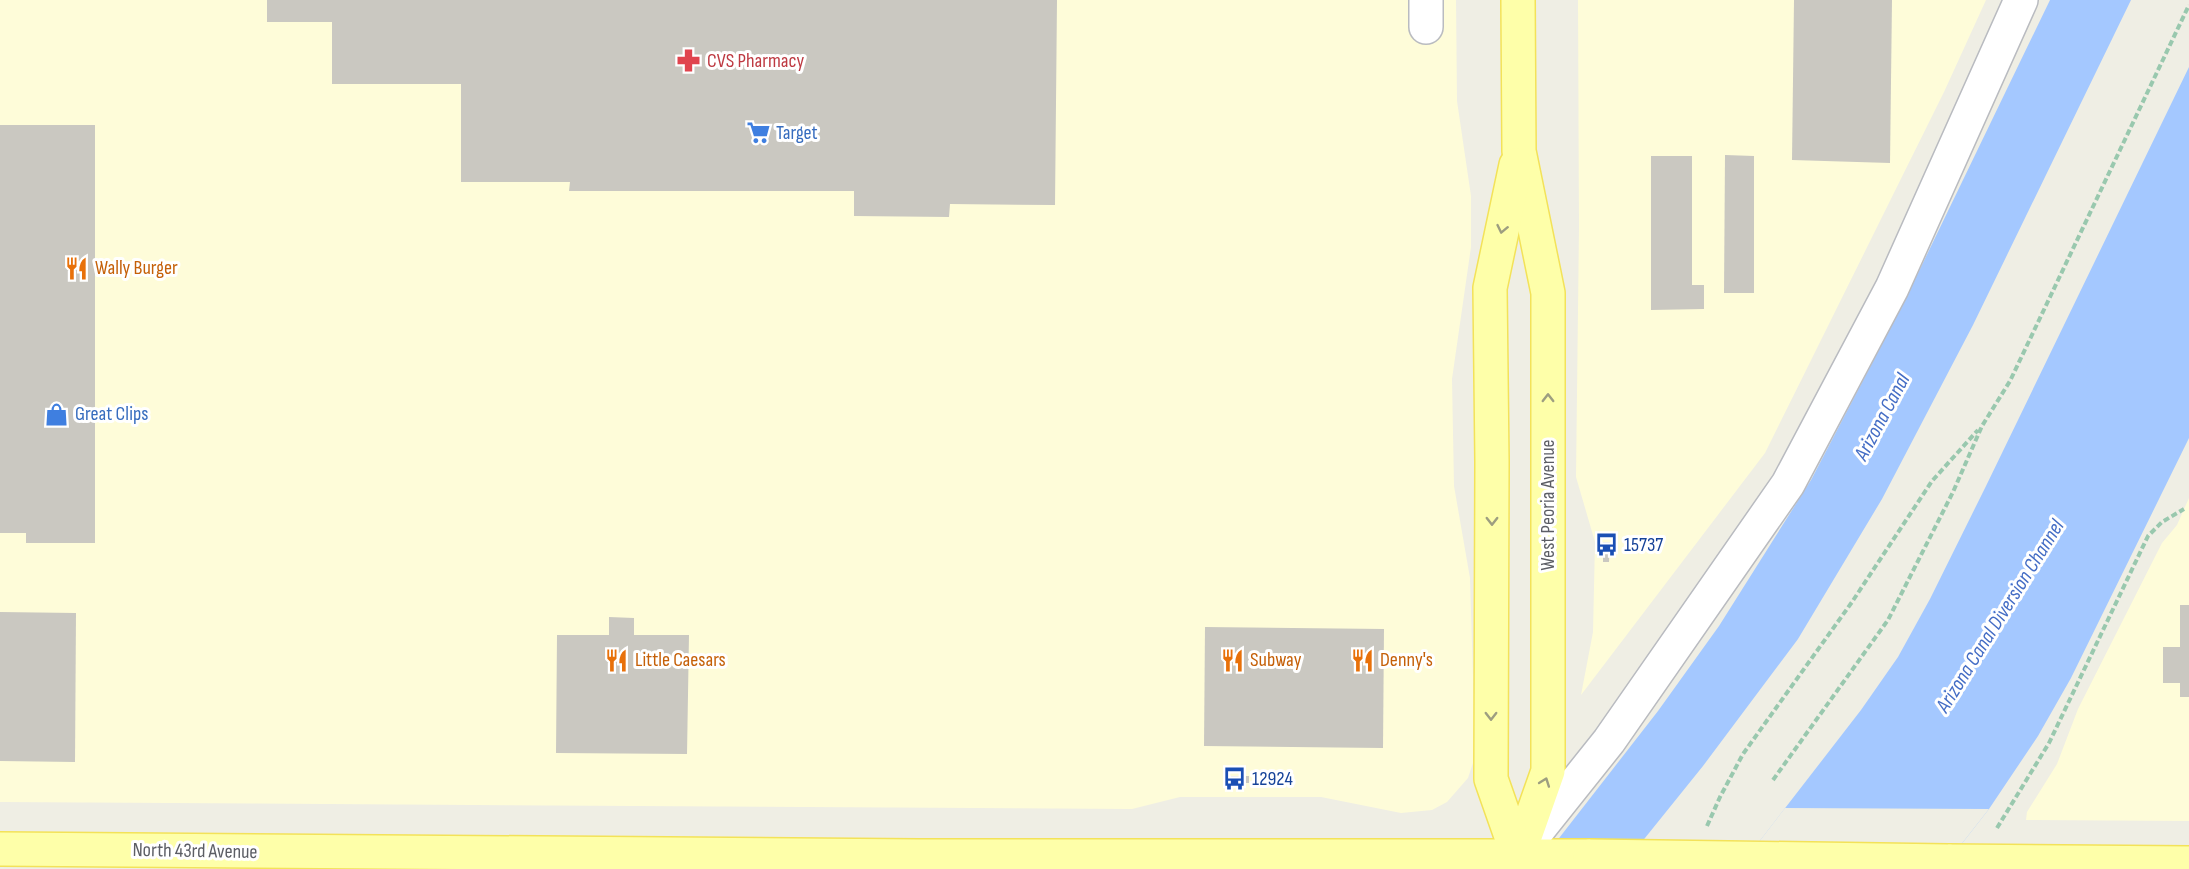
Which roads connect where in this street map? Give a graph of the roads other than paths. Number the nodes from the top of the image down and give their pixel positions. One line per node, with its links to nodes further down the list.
1 (1518, 0): 3 (main road, West Peoria Avenue)
2 (2021, 0): 6 (lane)
3 (1519, 151): 6 (main road, West Peoria Avenue, one-way to 6); 6 (main road, West Peoria Avenue, one-way to 3)
4 (0, 849): 5 (main road, North 43rd Avenue)
5 (919, 863): 6 (main road, North 43rd Avenue)
6 (1518, 863): 7 (main road, North 43rd Avenue, bridge)
7 (2189, 863)

